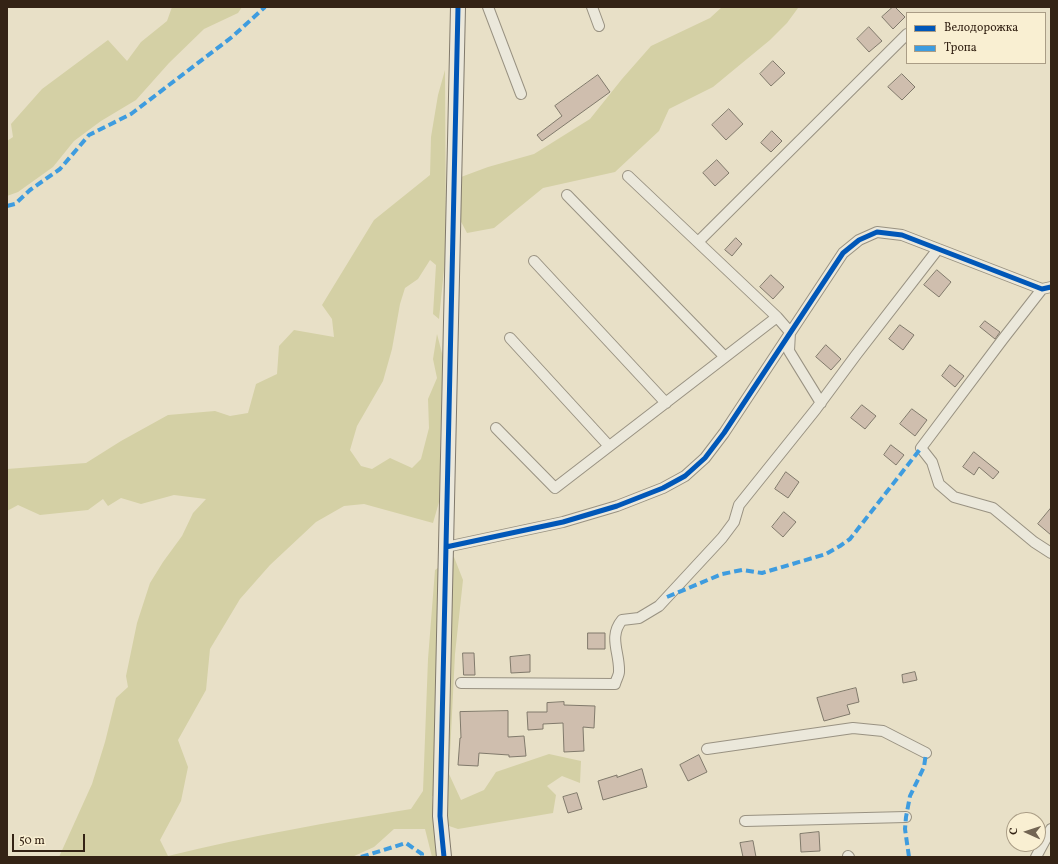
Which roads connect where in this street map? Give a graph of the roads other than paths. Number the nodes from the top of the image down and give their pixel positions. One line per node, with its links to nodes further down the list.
1 (458, 7): 21 (street)
2 (488, 7): 6 (street)
3 (592, 7): 4 (street)
4 (599, 26)
5 (906, 35): 9 (street)
6 (521, 94)
7 (628, 176): 9 (street)
8 (567, 195): 16 (street)
9 (698, 242): 13 (street)
10 (938, 249): 12 (street); 14 (street); 18 (street)
11 (534, 261): 17 (street)
12 (1046, 288): 22 (street)
13 (778, 317): 14 (street); 16 (street)
14 (790, 332): 18 (street); 21 (street)
15 (510, 338): 20 (street)
16 (725, 357): 17 (street)
17 (666, 403): 20 (street)
18 (821, 403): 23 (street)
19 (496, 428): 20 (street)
20 (609, 446)
21 (446, 547): 29 (street)
22 (1051, 553)
23 (462, 683)
24 (707, 749): 25 (street)
25 (926, 753)
26 (906, 817): 27 (street)
27 (745, 821)
28 (1051, 829): 30 (street)
29 (444, 857)
30 (1036, 857)

